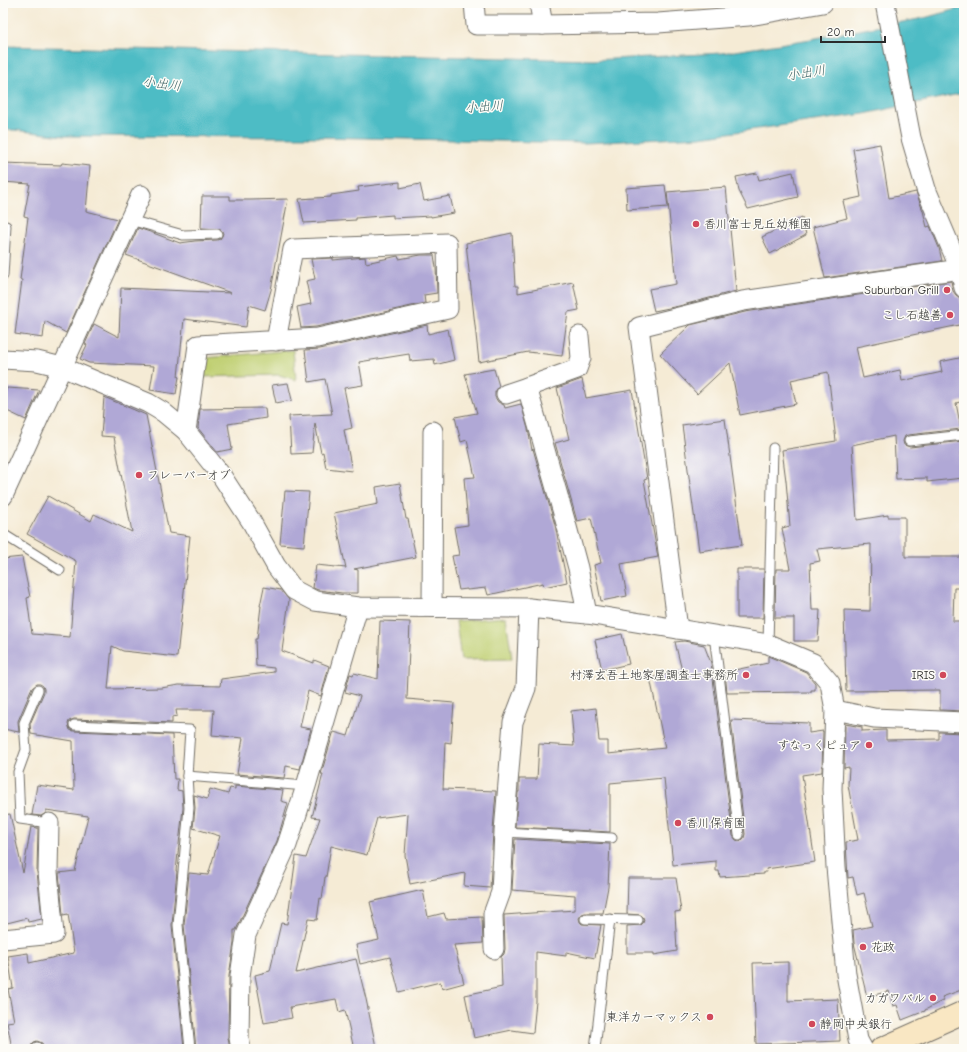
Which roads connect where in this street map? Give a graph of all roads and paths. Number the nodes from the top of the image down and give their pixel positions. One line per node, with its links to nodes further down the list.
1 (474, 3): 5 (street)
2 (539, 3): 5 (street)
3 (823, 3): 5 (street)
4 (885, 3): 10 (street)
5 (543, 25)
6 (141, 195): 7 (street)
7 (130, 220): 9 (lane); 16 (street)
8 (6, 226): 11 (lane)
9 (217, 234)
10 (960, 258): 12 (street); 31 (street)
11 (3, 276)
12 (964, 288)
13 (579, 336): 17 (street)
14 (276, 341): 14 (street); 19 (street)
15 (3, 359): 16 (street)
16 (62, 367): 19 (street); 24 (street)
17 (527, 388): 18 (street); 30 (street)
18 (506, 394)
19 (186, 431): 27 (street)
20 (433, 431): 28 (street)
21 (964, 435): 22 (lane)
22 (908, 441)
23 (773, 448): 33 (lane)
24 (3, 496)
25 (3, 534): 26 (lane)
26 (60, 570)
27 (358, 607): 28 (street); 39 (street)
28 (432, 607): 29 (street)
29 (529, 608): 30 (street); 41 (street)
30 (586, 614): 31 (street)
31 (678, 629): 32 (street)
32 (714, 635): 33 (street); 42 (lane)
33 (768, 644): 35 (street)
34 (38, 690): 40 (lane)
35 (835, 710): 36 (street); 53 (street)
36 (964, 722)
37 (74, 725): 38 (lane)
38 (187, 776): 39 (lane); 50 (lane)
39 (306, 786): 51 (street)
40 (49, 823): 47 (street)
41 (504, 832): 43 (lane); 48 (street)
42 (740, 835)
43 (612, 838)
44 (585, 919): 45 (lane)
45 (610, 919): 46 (lane); 52 (lane)
46 (638, 920)
47 (3, 939)
48 (494, 949)
49 (964, 1012): 54 (street)
50 (190, 1049)
51 (241, 1049)
52 (595, 1049)
53 (862, 1049)
54 (882, 1049)

